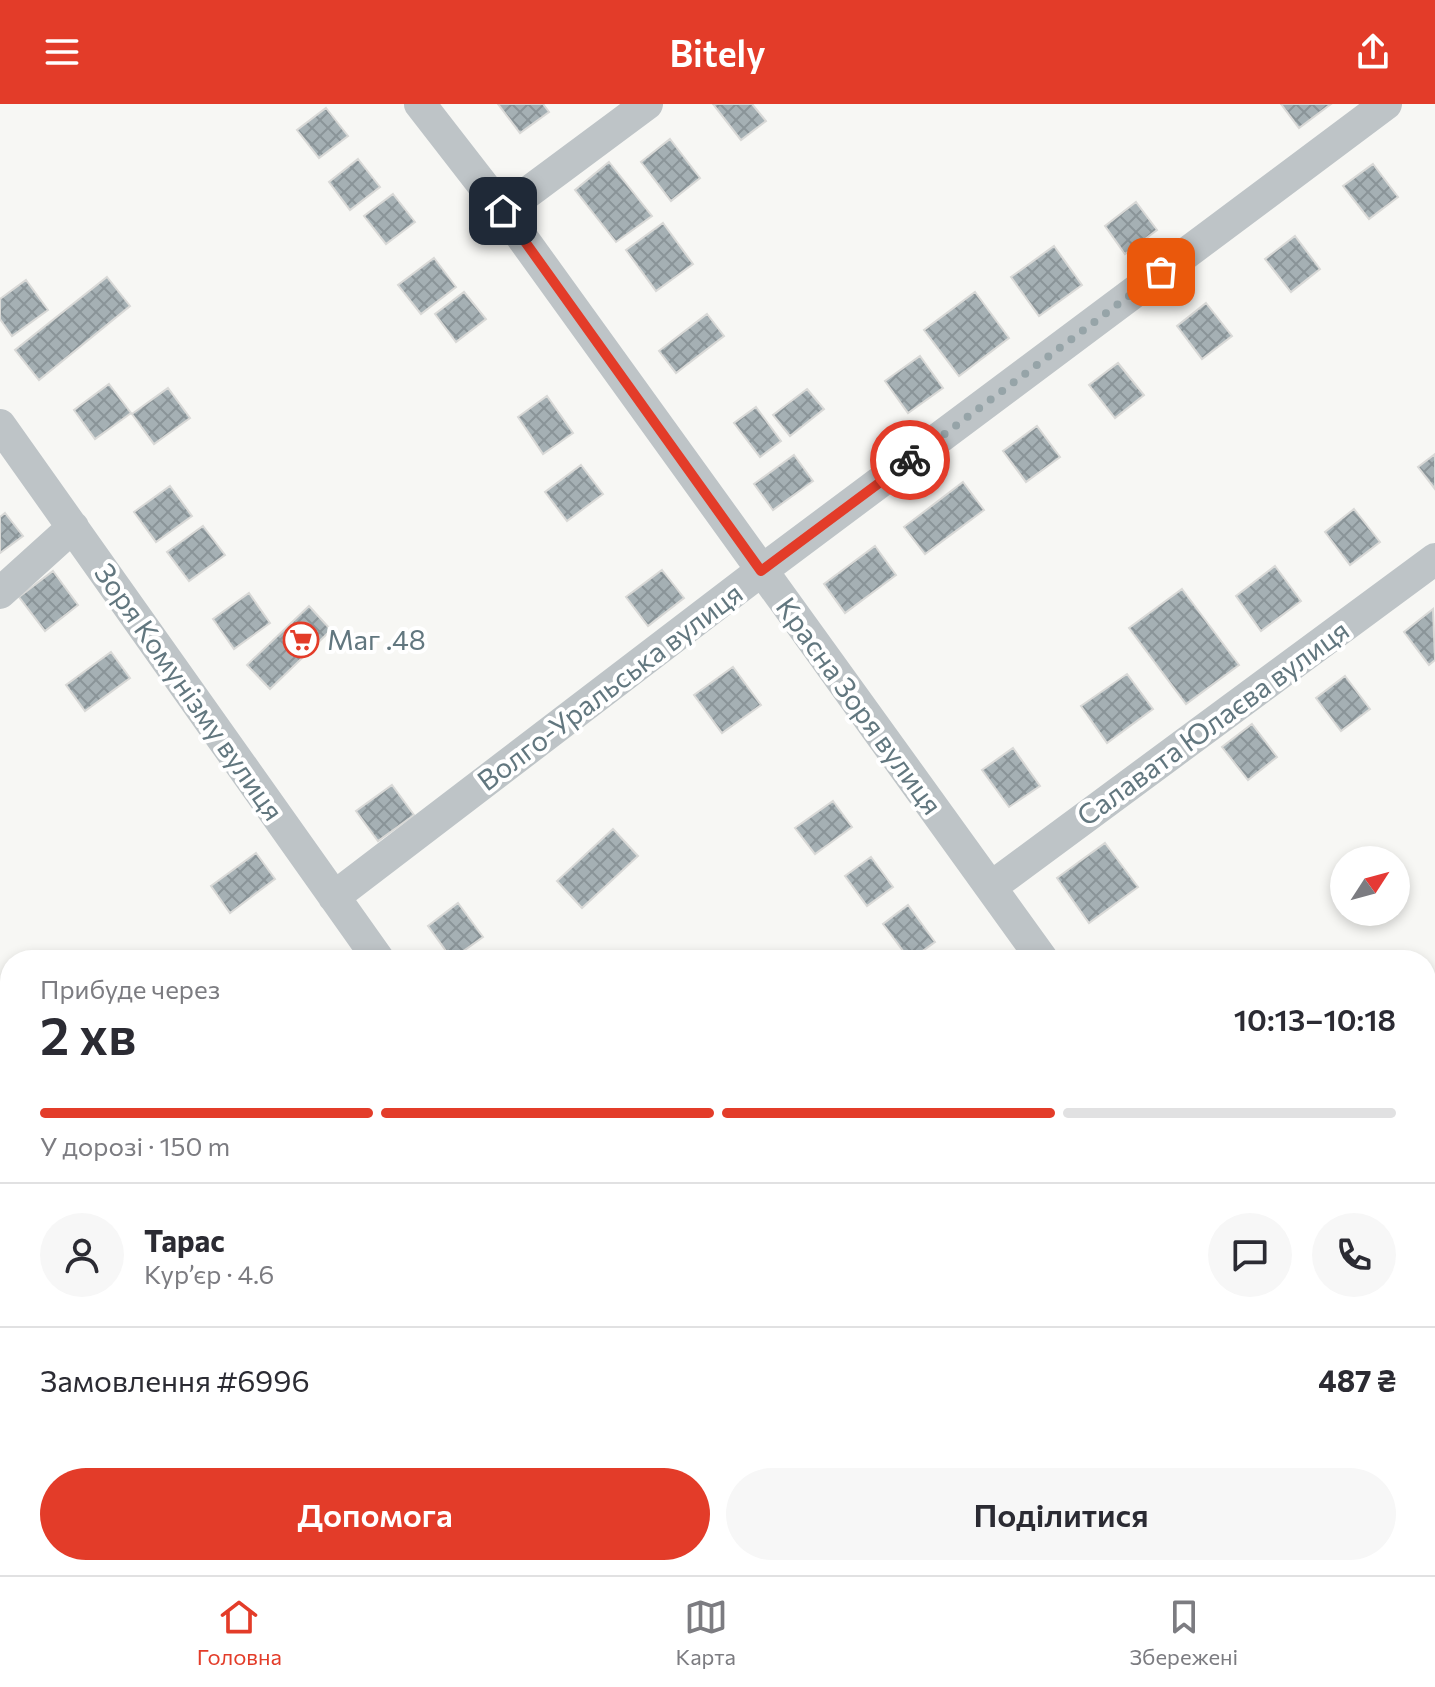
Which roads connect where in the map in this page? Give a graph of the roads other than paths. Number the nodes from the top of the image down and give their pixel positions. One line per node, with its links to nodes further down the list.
1 (420, 104): 4 (street, Красна Зоря вулиця)
2 (647, 104): 4 (street)
3 (1386, 104): 8 (street, Волго-Уральська вулиця)
4 (503, 211): 8 (street, Красна Зоря вулиця)
5 (0, 425): 6 (street, Зоря Комунізму вулиця)
6 (73, 527): 9 (street); 11 (street, Зоря Комунізму вулиця)
7 (1435, 559): 10 (street, Салавата Юлаєва вулиця)
8 (761, 571): 10 (street, Красна Зоря вулиця); 11 (street, Волго-Уральська вулиця)
9 (0, 593)
10 (991, 887): 13 (street, Красна Зоря вулиця)
11 (334, 897): 12 (street, Зоря Комунізму вулиця)
12 (372, 950)
13 (1036, 950)

